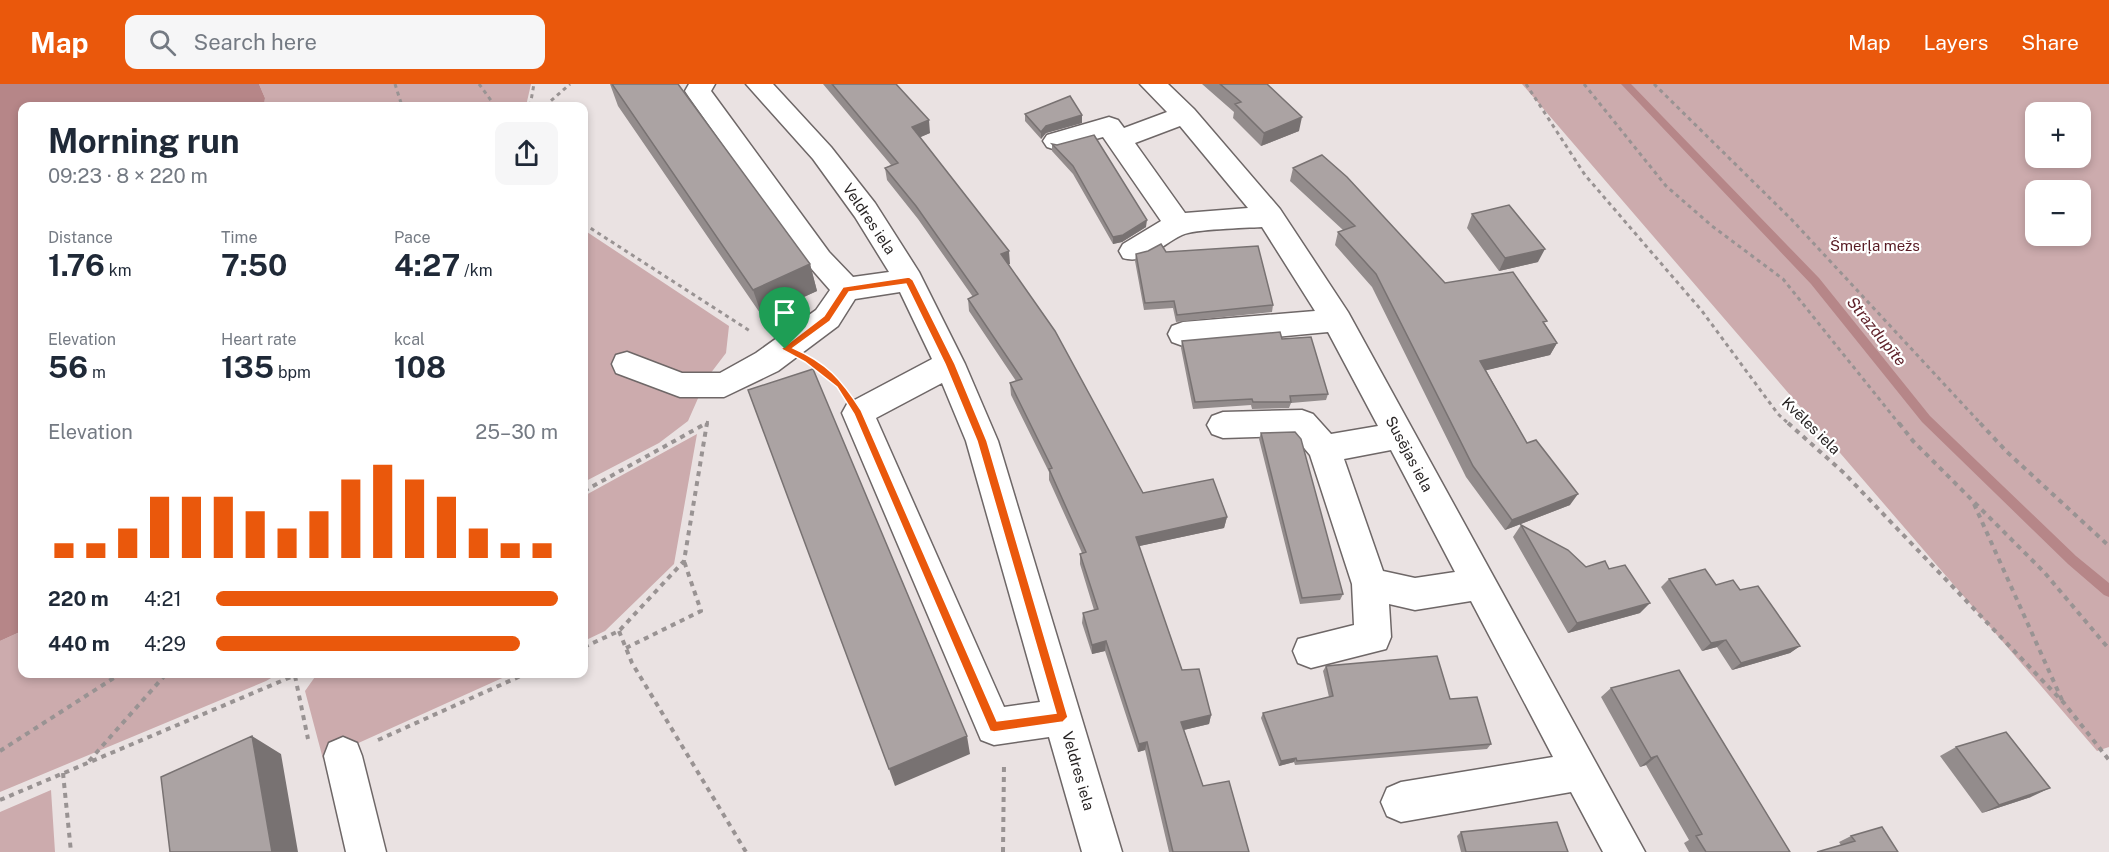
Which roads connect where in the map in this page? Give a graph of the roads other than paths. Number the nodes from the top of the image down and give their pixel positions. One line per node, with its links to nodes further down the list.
1 (702, 84): 11 (street)
2 (759, 84): 10 (street, Veldres iela)
3 (1153, 84): 4 (street, Susējas iela)
4 (1185, 115): 5 (street); 7 (street, Susējas iela)
5 (1118, 140): 6 (street); 8 (street)
6 (1056, 141)
7 (1270, 216): 8 (street); 12 (street, Susējas iela)
8 (1178, 224): 9 (street)
9 (1133, 251)
10 (909, 280): 11 (street); 15 (street, Veldres iela)
11 (846, 289): 14 (street)
12 (1337, 320): 13 (street); 17 (street, Susējas iela)
13 (1184, 334)
14 (627, 364)
15 (950, 364): 22 (street, Veldres iela); 22 (street)
16 (1223, 424): 18 (street)
17 (1399, 435): 18 (street); 20 (street, Susējas iela)
18 (1324, 449): 19 (street)
19 (1370, 584): 20 (street); 21 (street)
20 (1480, 584): 24 (street, Susējas iela)
21 (1311, 651)
22 (1063, 717): 27 (street, Veldres iela)
23 (343, 756): 26 (street)
24 (1581, 771): 25 (street); 28 (street, Susējas iela)
25 (1401, 802)
26 (366, 852)
27 (1102, 852)
28 (1625, 852)

